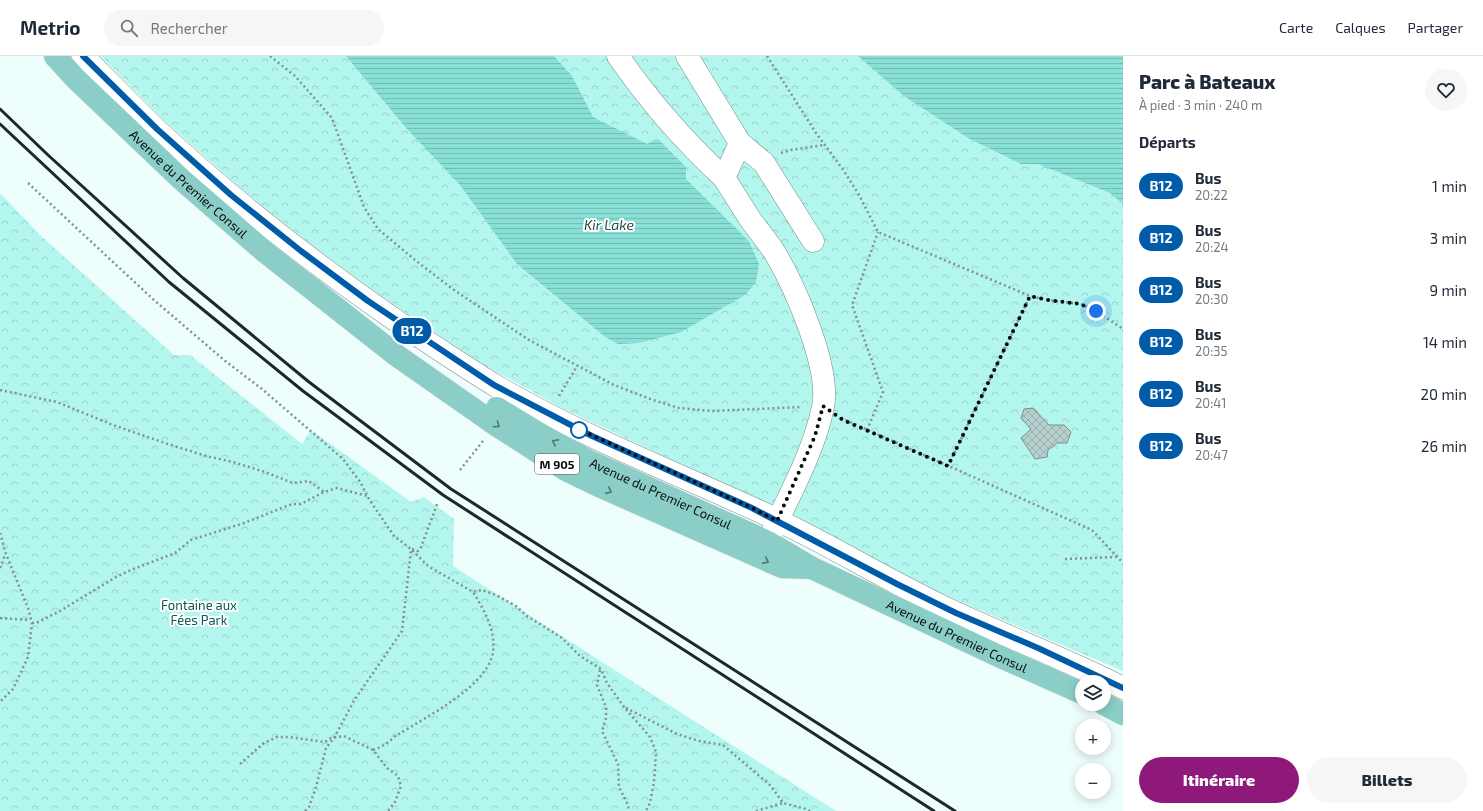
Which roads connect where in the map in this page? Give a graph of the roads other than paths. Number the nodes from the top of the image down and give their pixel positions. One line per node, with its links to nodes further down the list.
1 (54, 56): 8 (main road, Avenue du Premier Consul / M 905)
2 (83, 56): 10 (lane, Avenue du Premier Consul)
3 (618, 56): 6 (lane)
4 (687, 56): 5 (lane)
5 (740, 143): 6 (lane); 7 (lane)
6 (724, 178): 10 (lane)
7 (813, 241)
8 (330, 303): 9 (main road, Avenue du Premier Consul / M 905, one-way to 9); 11 (main road, Avenue du Premier Consul / M 905, one-way to 8)
9 (630, 500): 11 (main road, Avenue du Premier Consul / M 905); 12 (main road, Avenue du Premier Consul / M 905, one-way to 12)
10 (777, 521): 11 (lane); 13 (lane, Avenue du Premier Consul)
11 (768, 542): 12 (main road, Avenue du Premier Consul / M 905)
12 (812, 568): 14 (main road, Avenue du Premier Consul / M 905)
13 (1123, 688)
14 (1075, 690)
15 (1111, 708): 16 (main road)
16 (1123, 714)

